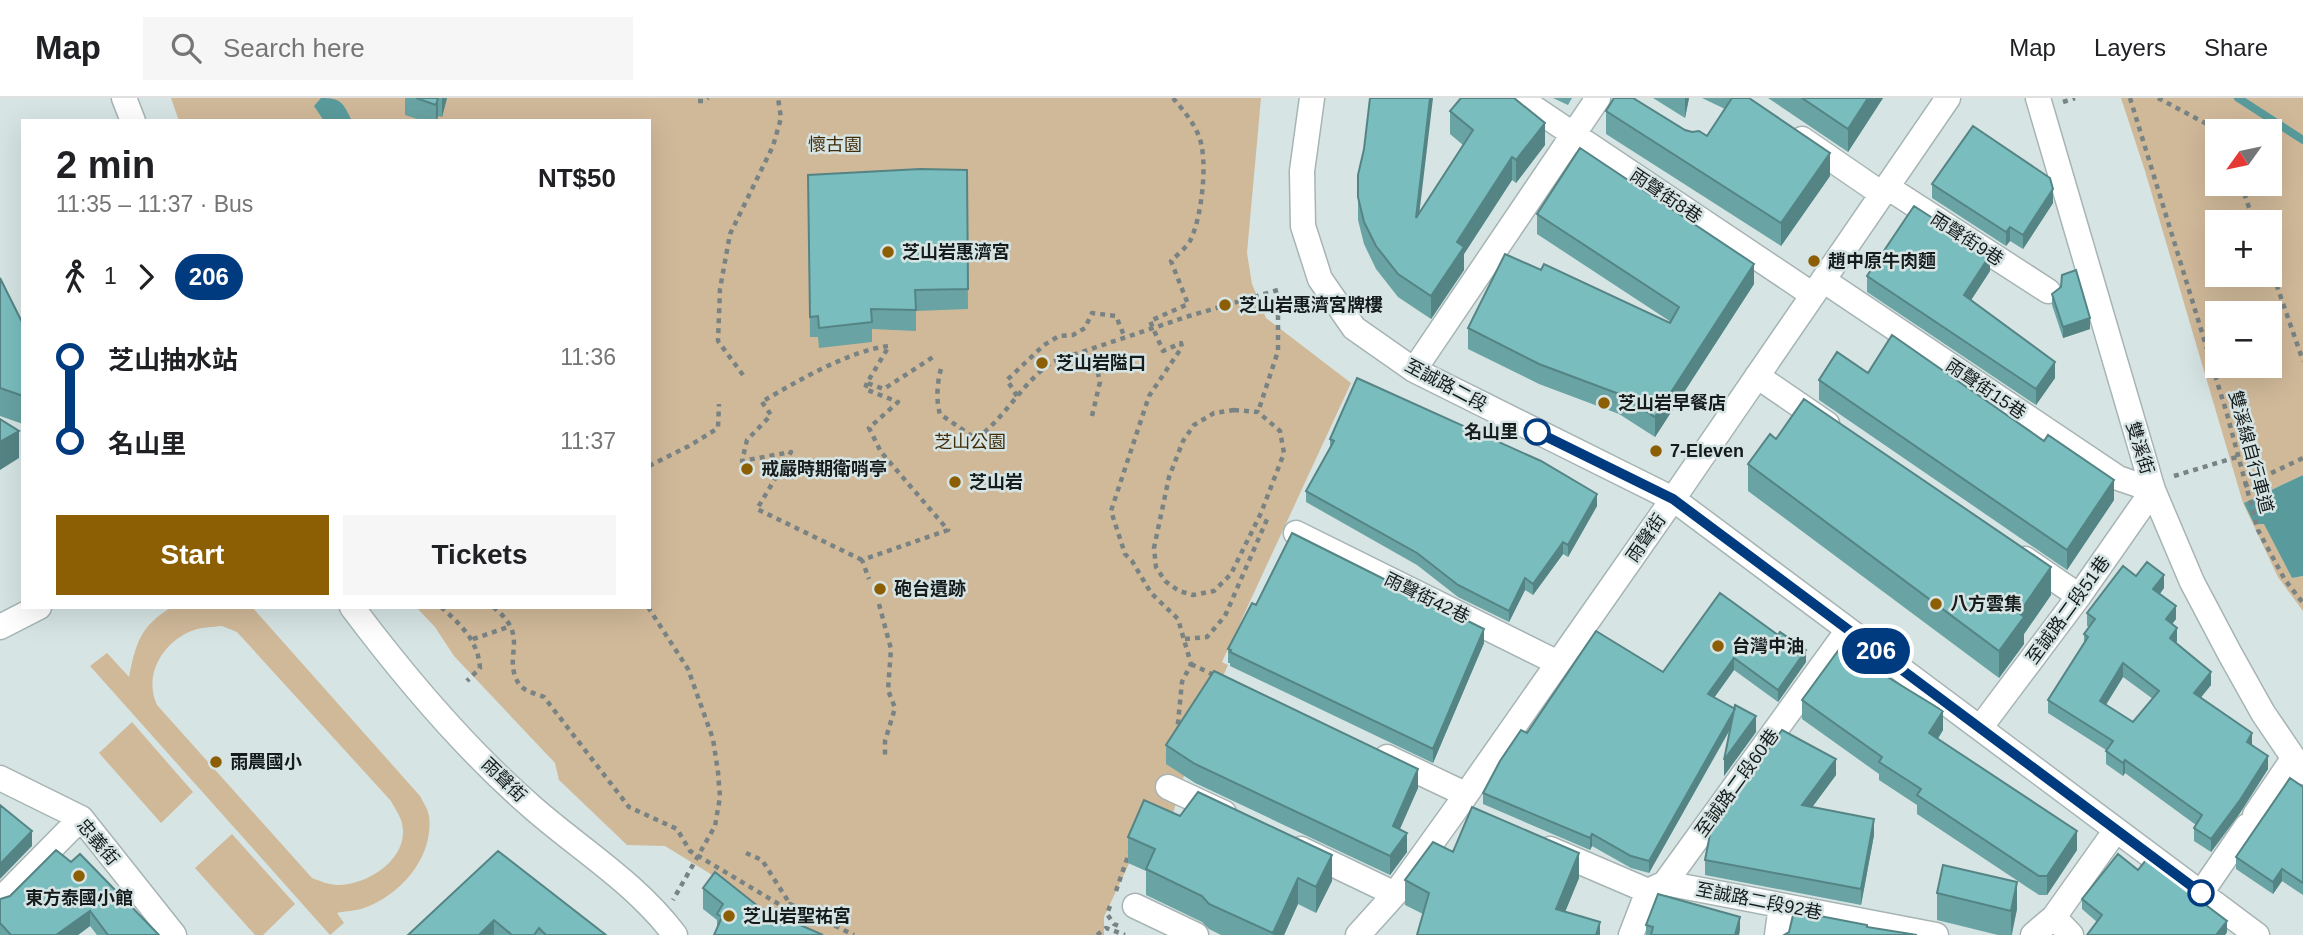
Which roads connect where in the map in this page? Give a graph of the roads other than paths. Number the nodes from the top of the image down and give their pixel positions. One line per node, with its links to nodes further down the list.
1 (124, 98): 7 (street)
2 (1312, 98): 13 (street, 至誠路二段)
3 (1519, 98): 9 (street, 雨聲街8巷)
4 (1598, 98): 9 (street)
5 (1948, 98): 10 (street, 雨聲街)
6 (2038, 98): 16 (street, 雙溪街)
7 (132, 119)
8 (1786, 128): 10 (street, 雨聲街9巷)
9 (1573, 134): 11 (street, 雨聲街8巷); 13 (street)
10 (1885, 190): 11 (street, 雨聲街); 12 (street, 雨聲街9巷)
11 (1818, 288): 14 (street, 雨聲街); 16 (street, 雨聲街15巷)
12 (2048, 290)
13 (1414, 370): 17 (street, 至誠路二段)
14 (1757, 376): 15 (street); 17 (street, 雨聲街)
15 (1849, 439)
16 (2153, 490): 20 (street, 至誠路二段51巷); 28 (street, 雙溪街)
17 (1673, 499): 24 (street, 至誠路二段); 25 (street, 雨聲街)
18 (1296, 533): 25 (street, 雨聲街42巷)
19 (2010, 549): 20 (street)
20 (2079, 596): 26 (street, 至誠路二段51巷)
21 (35, 609): 23 (street)
22 (353, 609): 48 (street, 雨聲街)
23 (0, 627)
24 (1848, 630): 26 (street, 至誠路二段); 38 (street, 至誠路二段60巷)
25 (1558, 663): 31 (street, 雨聲街)
26 (1980, 729): 35 (street, 至誠路二段)
27 (1364, 746): 31 (street)
28 (2298, 766): 39 (street)
29 (0, 778): 32 (street, 忠義街)
30 (1168, 786): 34 (street)
31 (1461, 802): 33 (street); 40 (street, 雨聲街)
32 (81, 818): 41 (street); 47 (street, 忠義街)
33 (1482, 820)
34 (1244, 822)
35 (2116, 830): 39 (street, 至誠路二段); 44 (street)
36 (1282, 840): 40 (street)
37 (1533, 842): 38 (street, 至誠路二段92巷)
38 (1657, 887): 43 (street, 至誠路二段92巷); 50 (street, 至誠路二段60巷)
39 (2201, 893): 46 (street, 至誠路二段)
40 (1395, 894): 45 (street, 雨聲街)
41 (0, 900)
42 (1135, 906): 49 (street)
43 (1781, 906): 51 (street); 52 (street, 至誠路二段92巷)
44 (2054, 917): 53 (street); 54 (street)
45 (1375, 930)
46 (2240, 930)
47 (174, 935)
48 (675, 935)
49 (1196, 935)
50 (1631, 935)
51 (1777, 935)
52 (1934, 935)
53 (2033, 935)
54 (2071, 935)

